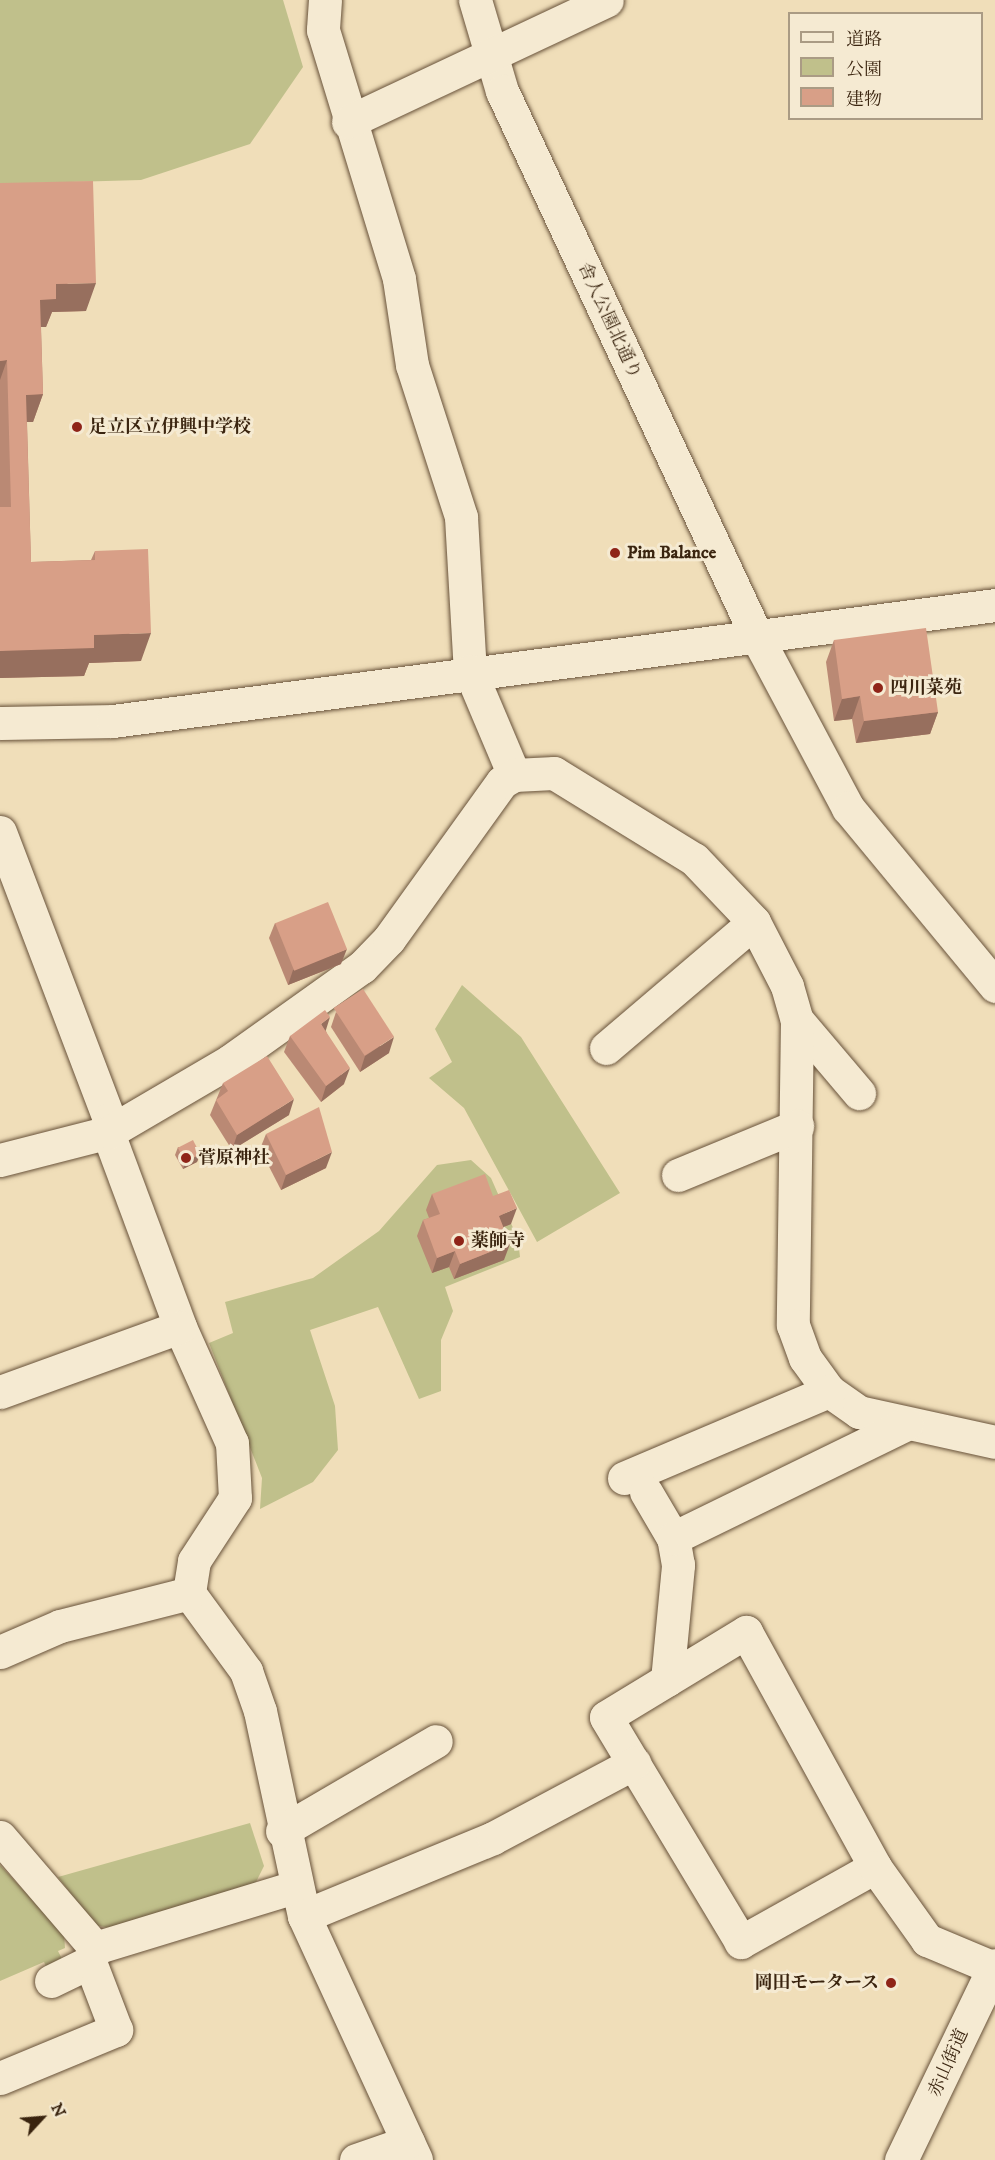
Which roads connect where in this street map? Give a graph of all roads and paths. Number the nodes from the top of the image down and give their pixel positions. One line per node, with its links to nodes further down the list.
1 (324, 0): 5 (street)
2 (475, 0): 4 (street, 舎人公園北通り)
3 (607, 0): 4 (street)
4 (494, 53): 5 (street); 7 (street, 舎人公園北通り)
5 (348, 122): 8 (street)
6 (995, 605): 7 (street)
7 (757, 637): 8 (street); 13 (street, 舎人公園北通り)
8 (470, 671): 9 (street); 10 (street)
9 (0, 723)
10 (514, 775): 12 (street); 18 (street)
11 (0, 832): 18 (street)
12 (754, 922): 14 (street); 15 (street)
13 (995, 986)
14 (797, 1020): 16 (street); 17 (street)
15 (606, 1048)
16 (859, 1093)
17 (797, 1126): 20 (street); 22 (street)
18 (109, 1132): 19 (street); 21 (street)
19 (0, 1160)
20 (678, 1175)
21 (180, 1327): 23 (street); 27 (street)
22 (830, 1391): 24 (street); 26 (street)
23 (0, 1392)
24 (907, 1425): 25 (street); 26 (street)
25 (995, 1442)
26 (673, 1538): 29 (street)
27 (189, 1593): 28 (street); 32 (street)
28 (0, 1652)
29 (667, 1680): 31 (street); 34 (street)
30 (436, 1741): 32 (street)
31 (634, 1763): 34 (street); 35 (street)
32 (282, 1831): 35 (street)
33 (0, 1837): 36 (street)
34 (875, 1867): 37 (street)
35 (299, 1901): 36 (street); 40 (street)
36 (92, 1955): 38 (street); 39 (street)
37 (994, 1967): 42 (street, 赤山街道)
38 (51, 1981)
39 (0, 2078)
40 (412, 2151): 41 (street)
41 (356, 2160)
42 (901, 2160)

